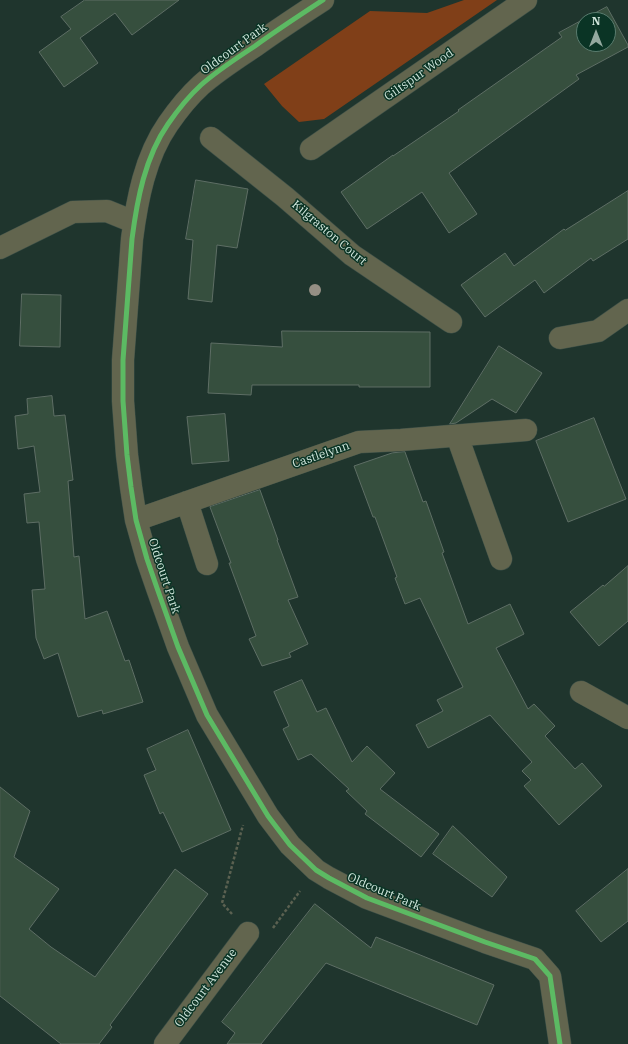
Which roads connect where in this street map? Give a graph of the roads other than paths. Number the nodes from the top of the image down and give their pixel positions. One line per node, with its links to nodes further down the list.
1 (323, 0): 5 (street, Oldcourt Park)
2 (526, 0): 4 (street, Giltspur Wood)
3 (211, 138): 8 (street, Kilgraston Court)
4 (311, 150)
5 (134, 222): 6 (street); 13 (street, Oldcourt Park)
6 (0, 248)
7 (628, 310): 9 (street)
8 (451, 322)
9 (560, 338)
10 (526, 430): 11 (street, Castlelynn)
11 (460, 436): 12 (street, Castlelynn); 14 (street)
12 (188, 502): 13 (street, Castlelynn); 15 (street)
13 (136, 520): 20 (street, Oldcourt Park)
14 (500, 559)
15 (206, 564)
16 (581, 692): 17 (street)
17 (628, 718)
18 (248, 933): 19 (street, Oldcourt Avenue)
19 (165, 1044)
20 (560, 1044)

